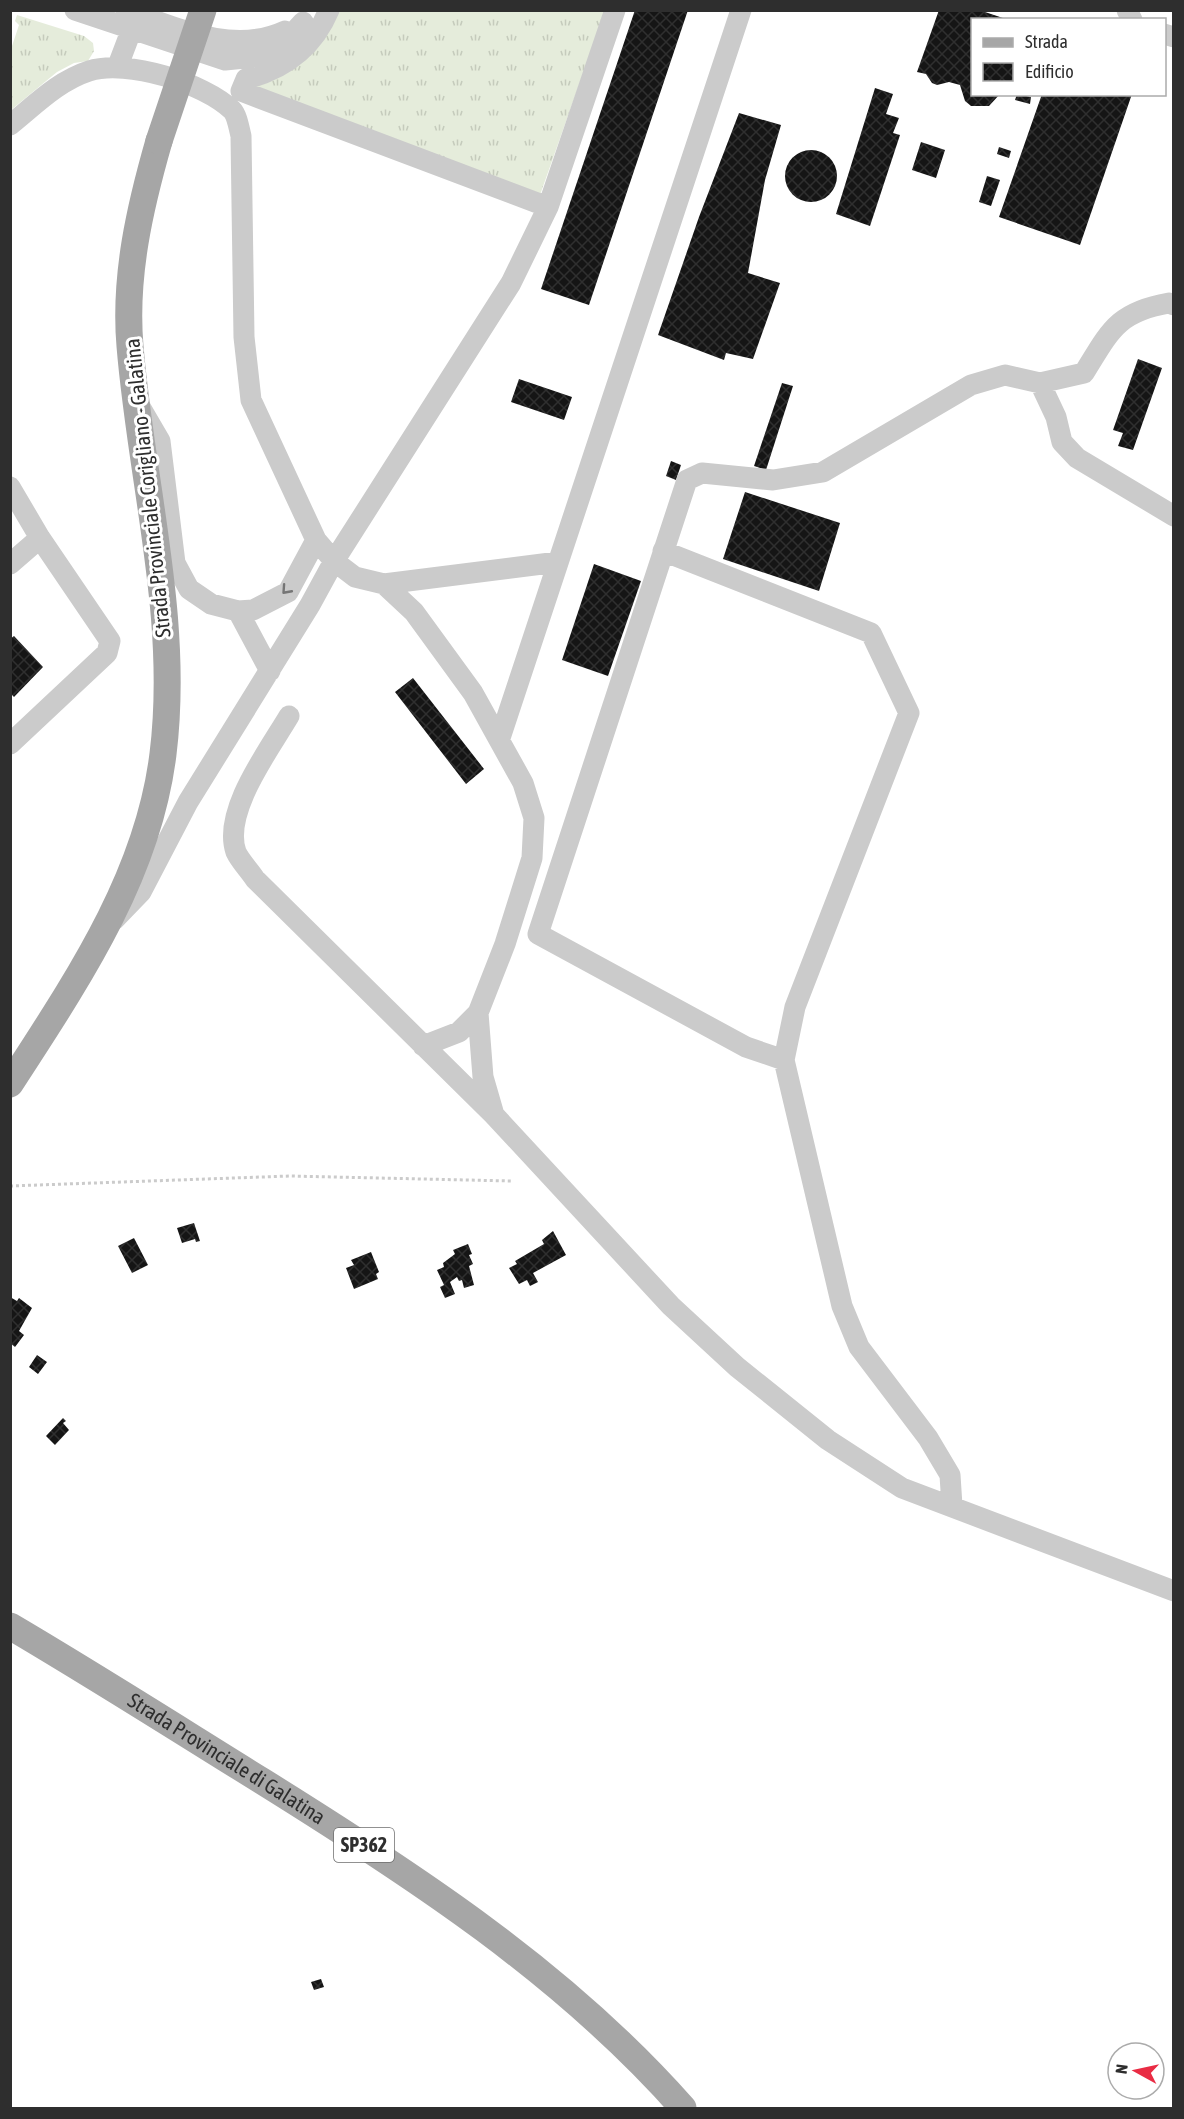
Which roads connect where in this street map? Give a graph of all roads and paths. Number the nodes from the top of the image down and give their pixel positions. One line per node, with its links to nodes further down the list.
1 (75, 10): 7 (street)
2 (203, 10): 13 (main road, Strada Provinciale Corigliano - Galatina, bridge)
3 (329, 10): 10 (street)
4 (615, 10): 10 (street)
5 (741, 10): 22 (street)
6 (306, 16): 7 (street)
7 (131, 18): 8 (street)
8 (117, 68): 9 (street); 19 (street)
9 (10, 125)
10 (548, 207): 21 (street)
11 (1173, 305): 12 (street)
12 (1040, 383): 16 (street); 20 (street)
13 (138, 403): 25 (street); 30 (main road, Strada Provinciale Corigliano - Galatina)
14 (10, 487): 18 (street)
15 (1173, 495): 16 (street)
16 (1152, 503): 17 (street)
17 (1173, 516)
18 (40, 538): 23 (street); 29 (street)
19 (316, 540): 21 (street); 25 (street, one-way to 25)
20 (663, 551): 33 (street); 33 (street)
21 (334, 561): 24 (street); 26 (street)
22 (558, 562): 24 (street); 28 (street)
23 (10, 564)
24 (384, 584): 28 (street)
25 (238, 611): 26 (street)
26 (270, 671): 30 (street)
27 (289, 716): 32 (street)
28 (500, 738): 31 (street)
29 (10, 744)
30 (108, 927): 34 (main road, Strada Provinciale Corigliano - Galatina)
31 (478, 1014): 32 (street); 35 (street)
32 (423, 1046): 35 (street)
33 (783, 1060): 38 (street)
34 (10, 1084)
35 (494, 1115): 38 (street)
36 (511, 1181): 37 (path)
37 (10, 1186)
38 (952, 1506): 39 (street)
39 (1173, 1591)
40 (10, 1626): 41 (main road, Strada Provinciale di Galatina / SP362)
41 (683, 2109)

